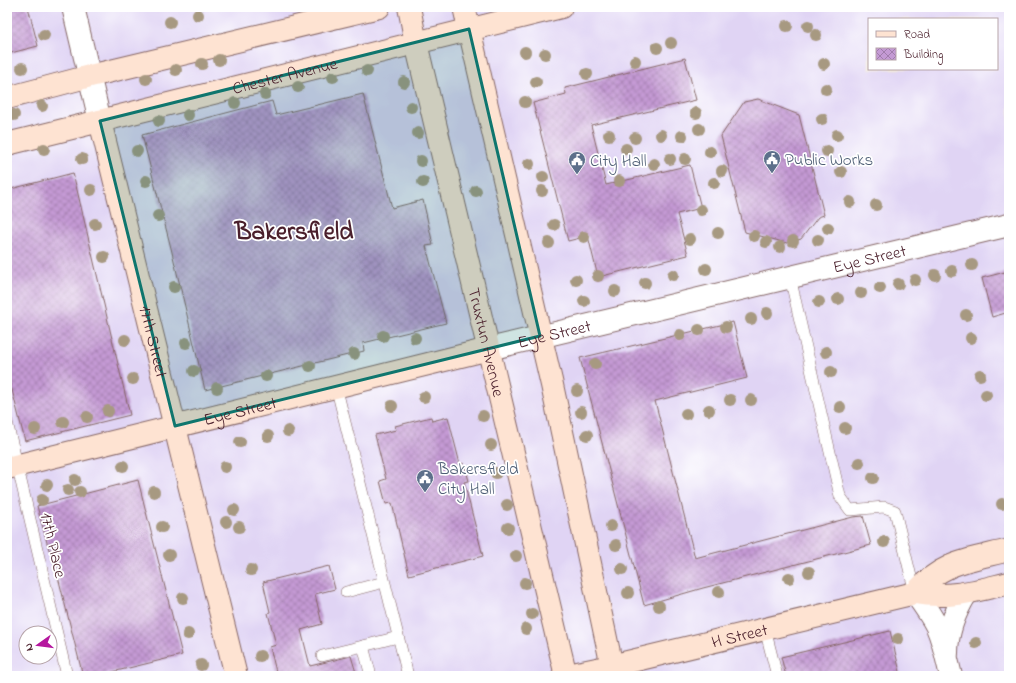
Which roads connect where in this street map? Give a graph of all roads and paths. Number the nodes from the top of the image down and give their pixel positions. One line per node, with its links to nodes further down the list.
1 (73, 7): 8 (street, 17th Street)
2 (379, 7): 8 (main road)
3 (409, 7): 7 (main road, Truxtun Avenue)
4 (464, 7): 6 (main road)
5 (561, 7): 6 (main road, Chester Avenue)
6 (469, 30): 7 (main road, Chester Avenue); 14 (main road)
7 (416, 43): 10 (main road, Chester Avenue); 15 (main road, Truxtun Avenue)
8 (90, 76): 9 (main road); 10 (street, 17th Street)
9 (7, 98)
10 (100, 121): 11 (main road, Chester Avenue); 18 (main road, 17th Street)
11 (7, 144)
12 (1009, 225): 13 (street, Eye Street)
13 (790, 277): 14 (street, Eye Street); 24 (lane)
14 (540, 336): 15 (street, Eye Street); 31 (main road)
15 (489, 349): 16 (main road, Eye Street); 36 (main road, Truxtun Avenue)
16 (336, 386): 18 (main road, Eye Street); 21 (lane)
17 (7, 422): 19 (lane, 17th Place)
18 (175, 426): 19 (main road, Eye Street); 33 (main road, 17th Street)
19 (12, 467): 32 (lane, 17th Place)
20 (1009, 550): 24 (main road)
21 (384, 582): 23 (lane); 27 (lane)
22 (1009, 583): 25 (main road, H Street)
23 (346, 592)
24 (915, 593): 25 (main road, H Street); 26 (main road, H Street); 30 (street)
25 (966, 594): 30 (street)
26 (765, 629): 31 (main road, H Street); 37 (lane)
27 (398, 637): 28 (lane); 35 (lane)
28 (363, 646): 29 (lane); 34 (lane)
29 (322, 656)
30 (950, 670)
31 (612, 671): 36 (main road, H Street)
32 (67, 676)
33 (236, 676)
34 (371, 676)
35 (408, 676)
36 (565, 676)
37 (776, 676)

